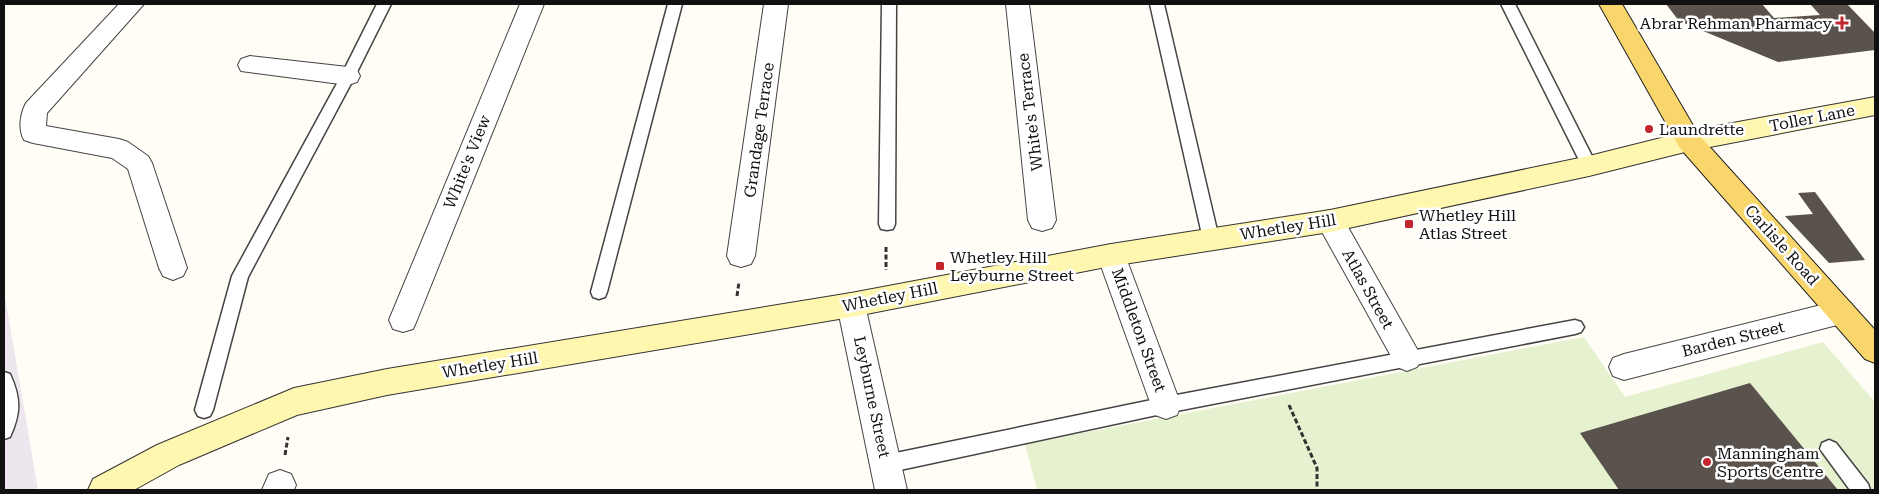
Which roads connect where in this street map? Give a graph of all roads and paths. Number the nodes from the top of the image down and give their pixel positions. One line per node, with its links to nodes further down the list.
1 (132, 4): 22 (street)
2 (384, 4): 12 (lane)
3 (532, 4): 27 (street, White's View)
4 (675, 4): 23 (lane)
5 (776, 4): 21 (street, Grandage Terrace)
6 (890, 4): 18 (lane)
7 (1017, 4): 16 (street, White's Terrace)
8 (1157, 4): 19 (lane)
9 (1508, 4): 15 (lane)
10 (1611, 4): 14 (main road, Carlisle Road)
11 (250, 65): 12 (street)
12 (348, 76): 37 (lane)
13 (1875, 106): 14 (main road, Toller Lane)
14 (1689, 141): 15 (main road, Whetley Hill); 26 (main road, Carlisle Road)
15 (1589, 166): 17 (main road, Whetley Hill)
16 (1042, 220)
17 (1330, 221): 19 (main road, Whetley Hill); 31 (street, Atlas Street)
18 (887, 224): 24 (path)
19 (1211, 239): 20 (main road, Whetley Hill)
20 (1111, 255): 24 (main road, Whetley Hill); 36 (street, Middleton Street)
21 (741, 256): 28 (path)
22 (173, 268)
23 (599, 292)
24 (885, 297): 25 (main road, Whetley Hill)
25 (851, 305): 28 (main road, Whetley Hill); 40 (street, Leyburne Street)
26 (1841, 312): 30 (main road, Carlisle Road); 32 (street, Barden Street)
27 (403, 320)
28 (734, 325): 35 (main road, Whetley Hill)
29 (1575, 327): 31 (lane)
30 (1875, 350)
31 (1407, 358): 34 (lane)
32 (1624, 367)
33 (4, 380): 38 (lane)
34 (1280, 384): 36 (lane); 43 (path)
35 (294, 402): 41 (path); 42 (main road, Whetley Hill)
36 (1166, 405): 40 (lane)
37 (204, 410)
38 (4, 432)
39 (1829, 449): 44 (lane)
40 (889, 477)
41 (279, 488)
42 (104, 490)
43 (1316, 490)
44 (1861, 490)

